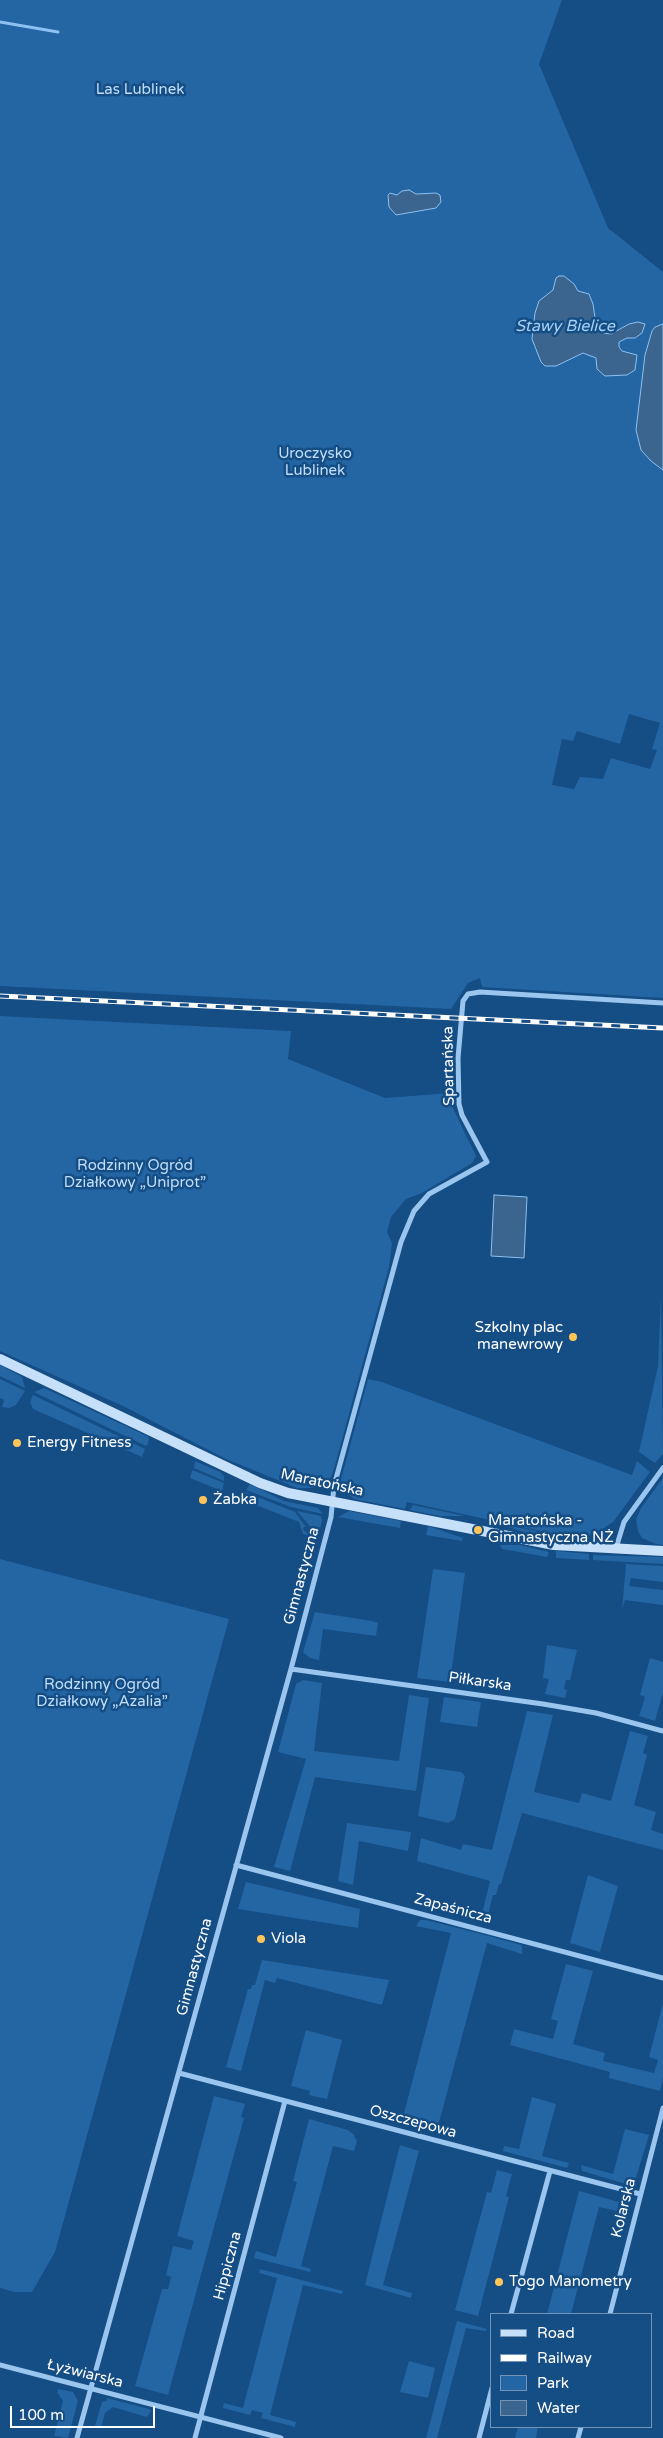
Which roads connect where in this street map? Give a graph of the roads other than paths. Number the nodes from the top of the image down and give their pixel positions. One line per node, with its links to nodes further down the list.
1 (663, 1003): 4 (street, Spartańska)
2 (0, 1359): 5 (main road, Maratońska)
3 (663, 1468): 6 (street)
4 (334, 1486): 5 (street, Gimnastyczna)
5 (333, 1501): 6 (main road, Maratońska); 8 (street, Gimnastyczna)
6 (616, 1549): 7 (main road, Maratońska)
7 (663, 1551)
8 (291, 1669): 9 (street, Piłkarska); 10 (street, Gimnastyczna)
9 (663, 1731)
10 (236, 1865): 11 (street, Zapaśnicza); 12 (street, Gimnastyczna)
11 (663, 1978)
12 (179, 2073): 13 (street, Oszczepowa); 20 (street, Gimnastyczna)
13 (285, 2101): 15 (street, Oszczepowa); 22 (street, Hippiczna)
14 (663, 2108): 16 (street, Kolarska)
15 (550, 2171): 16 (street, Oszczepowa); 17 (street)
16 (640, 2194): 18 (street, Kolarska)
17 (511, 2313)
18 (610, 2313)
19 (0, 2365): 20 (street, Łyżwiarska)
20 (91, 2389): 22 (street, Łyżwiarska); 23 (street, Gimnastyczna)
21 (490, 2395): 26 (street)
22 (201, 2417): 24 (street, Hippiczna); 25 (street, Łyżwiarska)
23 (77, 2438)
24 (195, 2438)
25 (280, 2438)
26 (478, 2438)

